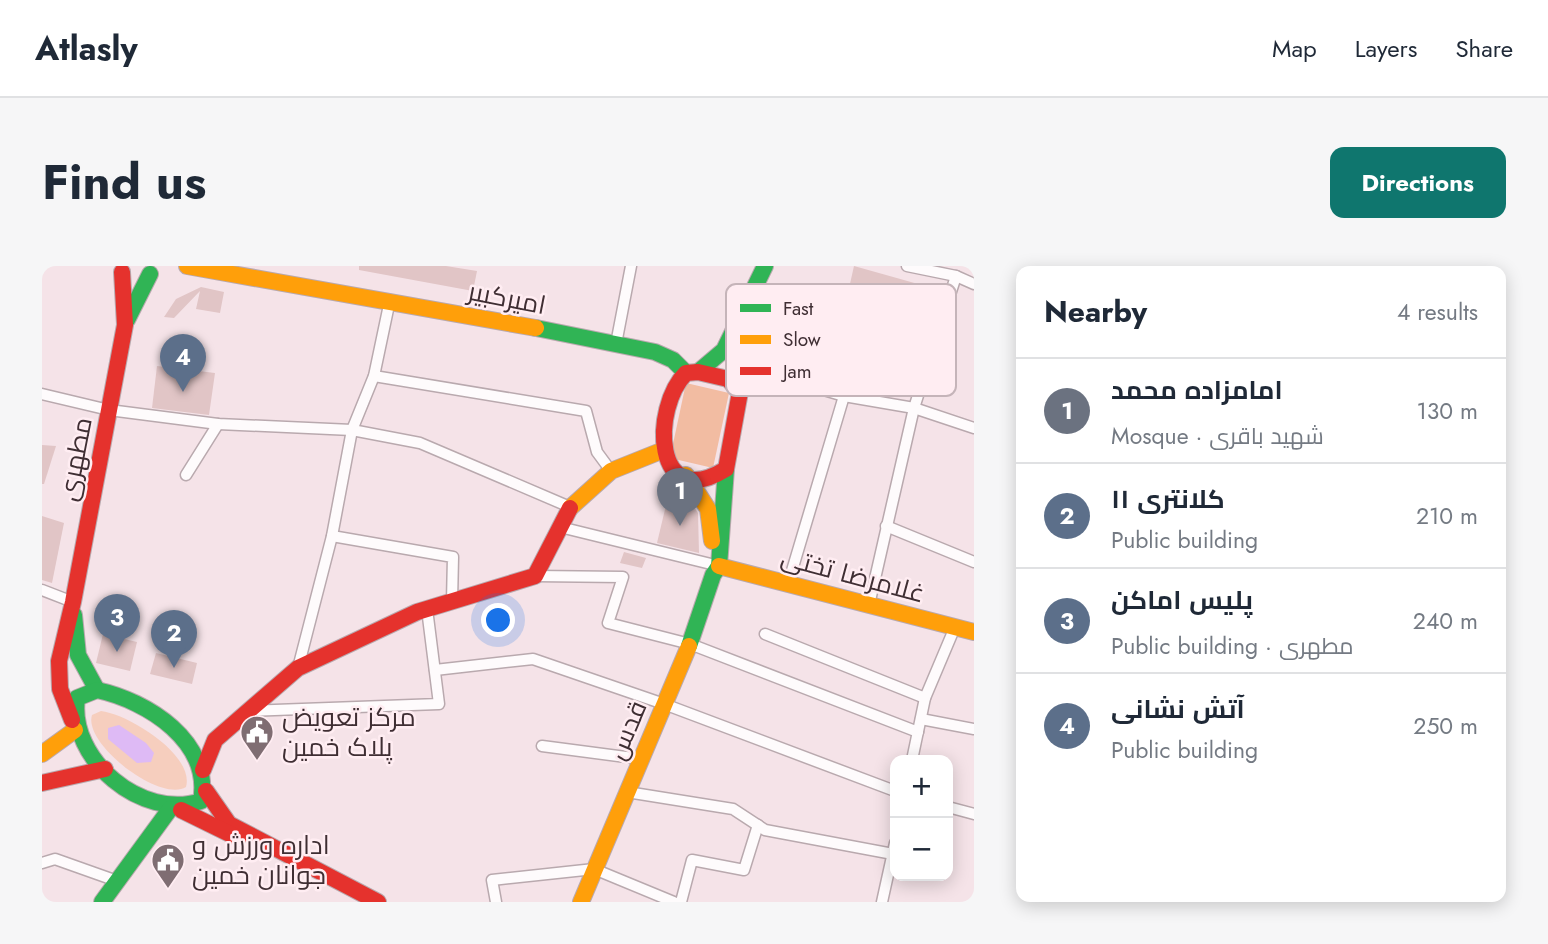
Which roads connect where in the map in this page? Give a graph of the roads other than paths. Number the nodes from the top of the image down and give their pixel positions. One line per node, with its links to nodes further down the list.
1 (187, 266): 6 (main road, امیرکبیر)
2 (631, 266): 16 (street)
3 (765, 266): 10 (main road)
4 (775, 266): 11 (main road)
5 (907, 266): 9 (street)
6 (215, 268): 14 (main road, امیرکبیر)
7 (120, 269): 8 (main road); 15 (main road, مطهری)
8 (154, 270): 15 (main road, مطهری)
9 (956, 276): 12 (street); 13 (street)
10 (756, 284)
11 (766, 284)
12 (953, 284)
13 (974, 284)
14 (390, 300): 16 (main road, امیرکبیر); 19 (street)
15 (125, 325): 26 (main road, مطهری)
16 (617, 344): 18 (main road, امیرکبیر)
17 (726, 346): 18 (main road)
18 (692, 372): 20 (main road); 30 (main road)
19 (374, 376): 29 (street); 32 (street)
20 (726, 381)
21 (42, 394): 26 (street)
22 (739, 396): 31 (main road)
23 (844, 396): 25 (street); 42 (street)
24 (918, 396): 25 (street)
25 (914, 408): 28 (street); 36 (street)
26 (109, 410): 27 (street); 45 (main road, مطهری)
27 (218, 424): 29 (street); 33 (street)
28 (974, 428)
29 (352, 430): 35 (street); 38 (street)
30 (661, 451): 32 (main road); 34 (main road)
31 (726, 469): 34 (main road); 40 (main road, قدس)
32 (611, 471): 35 (main road)
33 (186, 475)
34 (686, 475): 40 (main road, قدس)
35 (570, 507): 37 (main road)
36 (886, 526): 39 (street); 46 (street)
37 (560, 527): 40 (street); 41 (main road)
38 (332, 536): 44 (street); 52 (street)
39 (974, 562)
40 (714, 568): 42 (main road, غلامرضا تختی); 51 (main road, قدس)
41 (535, 576): 44 (main road); 51 (street)
42 (788, 584): 46 (main road, غلامرضا تختی)
43 (42, 590): 45 (street)
44 (452, 601): 47 (main road)
45 (73, 602): 54 (main road, مطهری); 59 (main road, مطهری)
46 (869, 605): 48 (main road, غلامرضا تختی)
47 (427, 608): 52 (main road); 53 (street)
48 (955, 627): 49 (main road, غلامرضا تختی); 55 (street)
49 (974, 632)
50 (765, 634): 55 (street)
51 (690, 644): 56 (main road, قدس); 61 (street)
52 (298, 668): 57 (main road)
53 (435, 670): 56 (street); 57 (street)
54 (97, 690): 59 (main road); 62 (main road)
55 (925, 698): 58 (street)
56 (664, 704): 67 (main road, قدس); 71 (street)
57 (248, 711): 63 (main road)
58 (921, 719): 60 (street); 61 (street)
59 (74, 725): 65 (main road); 68 (main road, مطهری)
60 (974, 729)
61 (918, 732): 66 (street)
62 (183, 740): 63 (main road); 69 (main road)
63 (215, 740): 69 (main road)
64 (542, 746): 67 (street)
65 (42, 754)
66 (913, 755)
67 (641, 760): 73 (main road, قدس)
68 (104, 769): 70 (main road); 75 (main road, مطهری)
69 (202, 770): 72 (main road)
70 (42, 783)
71 (890, 789)
72 (206, 791): 75 (main road); 83 (main road)
73 (627, 792): 77 (street); 81 (main road, قدس)
74 (953, 808): 76 (street)
75 (175, 809): 82 (main road); 83 (main road)
76 (974, 814)
77 (758, 825): 78 (street); 88 (street)
78 (890, 847)
79 (42, 863): 82 (street)
80 (890, 866): 89 (street)
81 (594, 869): 85 (street); 86 (main road, قدس); 87 (street)
82 (117, 881): 84 (main road)
83 (369, 901)
84 (102, 902)
85 (496, 902)
86 (581, 902)
87 (674, 902)
88 (681, 902)
89 (882, 902)

